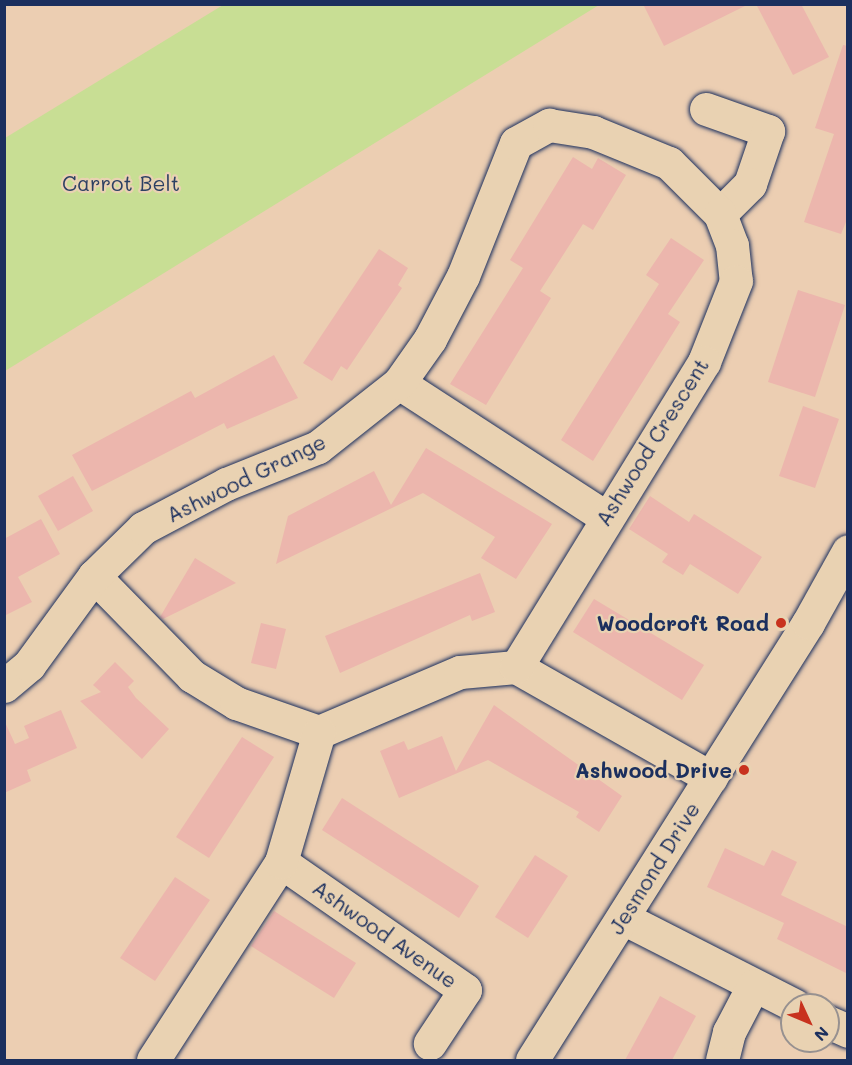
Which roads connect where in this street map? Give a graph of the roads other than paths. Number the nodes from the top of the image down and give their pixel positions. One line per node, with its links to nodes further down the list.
1 (706, 109): 2 (street)
2 (720, 214): 3 (street, Ashwood Grange); 4 (street, Ashwood Crescent)
3 (399, 383): 4 (street); 6 (street, Ashwood Grange)
4 (605, 517): 7 (street, Ashwood Crescent)
5 (848, 551): 10 (street, Jesmond Drive)
6 (94, 576): 8 (street, Ashwood Grange); 9 (street)
7 (516, 667): 9 (street); 10 (street)
8 (4, 686)
9 (319, 732): 11 (street)
10 (711, 778): 12 (street, Jesmond Drive)
11 (281, 862): 15 (street, Ashwood Avenue); 16 (street)
12 (623, 918): 13 (street); 17 (street, Jesmond Drive)
13 (753, 986): 14 (street); 18 (street)
14 (780, 999)
15 (430, 1044)
16 (153, 1060)
17 (532, 1060)
18 (722, 1060)

